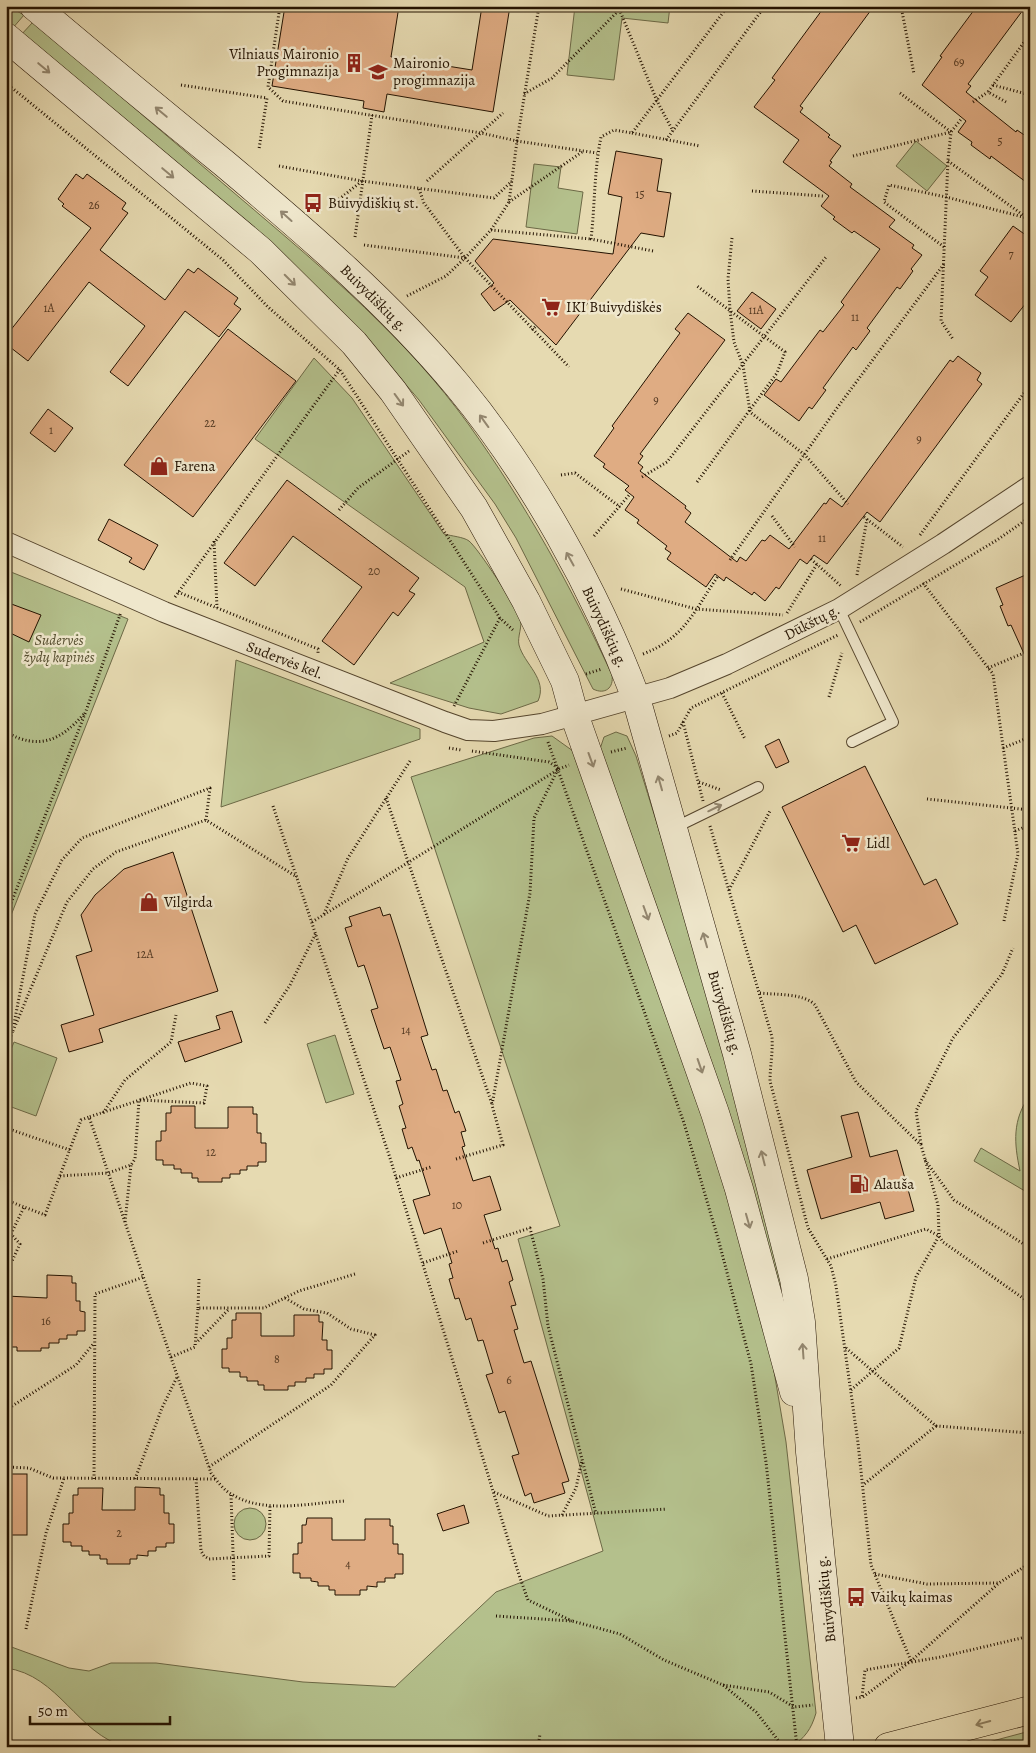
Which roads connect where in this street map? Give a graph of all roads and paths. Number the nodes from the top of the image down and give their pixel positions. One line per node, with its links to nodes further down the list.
1 (34, 6): 59 (main road, Buivydiškių g., one-way to 1)
2 (280, 6): 23 (path)
3 (539, 6): 17 (path)
4 (630, 6): 8 (path)
5 (728, 6): 19 (path)
6 (765, 6): 25 (path)
7 (902, 6): 11 (path)
8 (618, 8): 17 (path); 19 (path)
9 (1030, 34): 14 (path)
10 (6, 37): 65 (main road, Buivydiškių g., one-way to 65)
11 (914, 74)
12 (6, 83): 68 (path)
13 (181, 85): 32 (path)
14 (993, 85): 15 (path); 18 (path)
15 (988, 92): 20 (path); 21 (path)
16 (900, 93): 26 (path)
17 (524, 94): 30 (path)
18 (1030, 96)
19 (657, 101): 25 (path); 28 (path)
20 (973, 102)
21 (1006, 102)
22 (503, 113): 27 (path)
23 (372, 115): 27 (path); 39 (path)
24 (962, 118): 26 (path)
25 (673, 131): 29 (path)
26 (951, 132): 35 (path); 36 (path)
27 (481, 133): 30 (path); 40 (path)
28 (632, 133): 29 (path); 34 (path)
29 (666, 140): 31 (path)
30 (517, 141): 33 (path); 38 (path)
31 (700, 146)
32 (259, 149)
33 (584, 151): 34 (path); 45 (path)
34 (597, 152): 51 (path)
35 (853, 156)
36 (948, 160): 44 (path); 47 (path)
37 (279, 166): 39 (path)
38 (512, 180): 41 (path); 45 (path)
39 (362, 181): 41 (path); 46 (path); 49 (path)
40 (427, 182)
41 (419, 189): 56 (path)
42 (752, 191): 43 (path)
43 (823, 196)
44 (946, 197): 47 (path); 53 (path); 53 (path)
45 (509, 202): 48 (path)
46 (328, 208)
47 (1028, 219)
48 (491, 230): 51 (path); 56 (path)
49 (355, 237)
50 (732, 238): 60 (path)
51 (591, 239): 54 (path)
52 (364, 246): 56 (path)
53 (944, 247): 57 (path)
54 (653, 251)
55 (826, 257): 63 (path)
56 (465, 258): 59 (path); 62 (path)
57 (944, 264): 64 (path); 71 (path)
58 (697, 286): 60 (path)
59 (386, 308): 111 (main road, Buivydiškių g., one-way to 59)
60 (730, 310): 63 (path); 66 (path)
61 (536, 326): 62 (path)
62 (532, 330): 67 (path)
63 (766, 337): 66 (path); 70 (path)
64 (953, 339)
65 (354, 343): 68 (path); 113 (main road, Buivydiškių g., one-way to 113)
66 (743, 365): 70 (path); 74 (path)
67 (569, 367)
68 (340, 370): 72 (path); 84 (path)
69 (1030, 385): 86 (path)
70 (750, 412): 71 (path); 75 (path)
71 (805, 455): 78 (path); 90 (path)
72 (399, 459): 80 (path); 114 (path)
73 (561, 475): 79 (path)
74 (642, 477)
75 (696, 482)
76 (1030, 486): 100 (street, Dūkštų g.)
77 (630, 494): 79 (path)
78 (848, 504)
79 (620, 507): 83 (path)
80 (339, 510)
81 (772, 516): 87 (path)
82 (1030, 517): 94 (path)
83 (594, 536)
84 (214, 541): 98 (path); 101 (path)
85 (6, 542): 97 (street, Sudervės kel.)
86 (914, 543)
87 (795, 547)
88 (906, 548): 93 (path)
89 (811, 559): 91 (path)
90 (730, 560)
91 (817, 564): 95 (path); 99 (path)
92 (718, 576): 99 (path)
93 (857, 578)
94 (923, 583): 102 (path); 108 (path)
95 (841, 586)
96 (621, 589): 99 (path)
97 (128, 596): 101 (street, Sudervės kel.); 112 (path)
98 (217, 608)
99 (696, 609): 106 (path)
100 (838, 609): 102 (lane); 111 (street, Dūkštų g.)
101 (164, 612): 114 (street, Sudervės kel.)
102 (849, 629): 103 (path); 120 (lane)
103 (835, 637): 104 (path); 109 (path)
104 (838, 643)
105 (841, 649): 110 (path)
106 (652, 651)
107 (1024, 653): 108 (path)
108 (988, 668): 122 (path)
109 (722, 693): 115 (path); 118 (path)
110 (829, 697)
111 (636, 698): 113 (street, Dūkštų g.); 119 (main road, Buivydiškių g.)
112 (86, 712): 116 (path); 142 (path)
113 (574, 714): 114 (street, Sudervės kel.); 123 (main road, Buivydiškių g.)
114 (445, 722)
115 (683, 722): 119 (path); 133 (path)
116 (6, 732)
117 (1030, 737): 122 (path)
118 (745, 739)
119 (648, 741): 123 (path); 136 (main road, Buivydiškių g., one-way to 119)
120 (852, 742)
121 (449, 748): 125 (path)
122 (1003, 748): 130 (path)
123 (590, 758): 125 (path); 197 (main road, Buivydiškių g., one-way to 197)
124 (410, 761): 127 (path)
125 (559, 769): 138 (path); 153 (path); 226 (path)
126 (758, 787): 133 (lane, one-way to 126)
127 (386, 798): 138 (path); 141 (path)
128 (927, 798): 130 (path)
129 (273, 806): 139 (path)
130 (1012, 807): 131 (path); 137 (path)
131 (1030, 810)
132 (770, 811): 140 (path)
133 (706, 812): 136 (lane); 140 (path)
134 (206, 820): 139 (path); 150 (path); 150 (path)
135 (1030, 825): 137 (path)
136 (673, 828): 197 (main road, Buivydiškių g., one-way to 136)
137 (1015, 831): 143 (path)
138 (409, 862): 141 (path); 153 (path)
139 (297, 878): 144 (path)
140 (729, 890): 147 (path)
141 (324, 915): 144 (path)
142 (6, 916)
143 (1004, 921)
144 (312, 922): 145 (path)
145 (316, 933): 149 (path); 165 (path)
146 (1013, 948): 157 (path)
147 (760, 993): 157 (path); 176 (path)
148 (176, 1015): 154 (path)
149 (265, 1023)
150 (13, 1031): 151 (path)
151 (6, 1048)
152 (138, 1100): 152 (path); 154 (path); 161 (path)
153 (492, 1105): 160 (path)
154 (103, 1112): 155 (path)
155 (89, 1117): 158 (path); 163 (path)
156 (6, 1128): 158 (path)
157 (921, 1145): 159 (path)
158 (70, 1150): 164 (path)
159 (923, 1158): 171 (path); 173 (path)
160 (456, 1159)
161 (131, 1165): 163 (path); 169 (path)
162 (431, 1167): 165 (path)
163 (108, 1173): 164 (path); 169 (path)
164 (60, 1176): 167 (path)
165 (396, 1178): 179 (path)
166 (6, 1200): 167 (path)
167 (24, 1207): 170 (path)
168 (6, 1211): 170 (path)
169 (125, 1223): 181 (path)
170 (11, 1234): 177 (path)
171 (939, 1236): 176 (path); 184 (path); 191 (path)
172 (483, 1243): 198 (path)
173 (1030, 1248)
174 (458, 1251): 179 (path)
175 (6, 1259): 177 (path)
176 (827, 1259): 189 (path)
177 (12, 1261): 178 (path)
178 (6, 1263)
179 (423, 1263): 207 (path)
180 (355, 1274): 183 (path)
181 (144, 1277): 188 (path); 190 (path)
182 (199, 1279): 185 (path)
183 (285, 1298): 186 (path); 200 (path)
184 (1030, 1303)
185 (198, 1308): 186 (path); 187 (path)
186 (230, 1308): 187 (path)
187 (198, 1341): 190 (path)
188 (95, 1343): 194 (path); 202 (path)
189 (845, 1347): 191 (path); 193 (path)
190 (171, 1356): 192 (path)
191 (872, 1370): 193 (path); 195 (path)
192 (177, 1376): 200 (path); 203 (path)
193 (851, 1390): 206 (path)
194 (6, 1410)
195 (936, 1426): 196 (path); 206 (path)
196 (1030, 1433)
197 (810, 1452): 232 (main road, Buivydiškių g.)
198 (582, 1460): 212 (path); 213 (path)
199 (6, 1467): 201 (path)
200 (209, 1467): 205 (path)
201 (64, 1478): 202 (path); 221 (path)
202 (94, 1479): 203 (path)
203 (135, 1479): 204 (path)
204 (196, 1479): 205 (path); 214 (path)
205 (215, 1479): 208 (path)
206 (863, 1485): 216 (path)
207 (494, 1492): 213 (path); 220 (path)
208 (231, 1495): 210 (path); 214 (path)
209 (345, 1501): 210 (path)
210 (270, 1506): 214 (path)
211 (667, 1509): 212 (path)
212 (596, 1514): 213 (path)
213 (561, 1515)
214 (235, 1559): 217 (path)
215 (1030, 1563): 218 (path)
216 (875, 1574): 218 (path); 223 (path)
217 (234, 1581)
218 (999, 1583): 223 (path)
219 (496, 1616): 220 (path)
220 (572, 1621): 224 (path)
221 (26, 1629)
222 (1030, 1636): 223 (path)
223 (911, 1661): 225 (path)
224 (723, 1685): 226 (path); 229 (path)
225 (862, 1697)
226 (794, 1707): 231 (path)
227 (1030, 1710): 233 (main road, one-way to 233)
228 (540, 1734): 230 (path)
229 (781, 1744)
230 (538, 1747)
231 (797, 1747)
232 (840, 1747)
233 (888, 1747)

